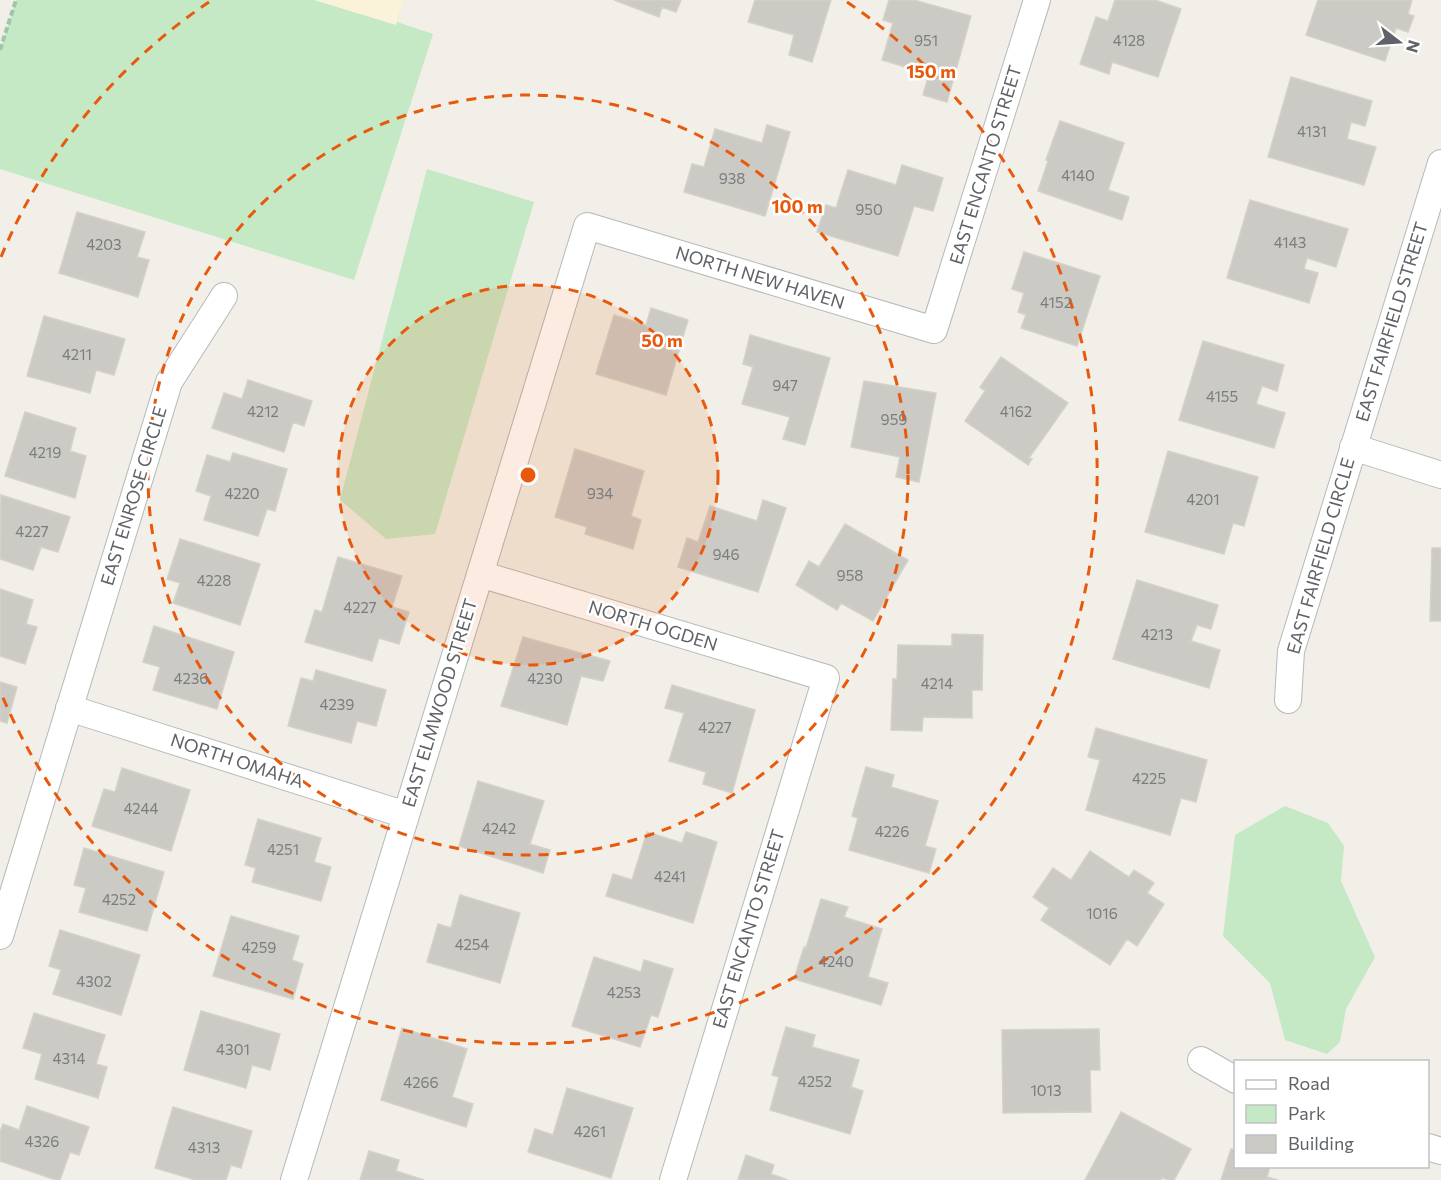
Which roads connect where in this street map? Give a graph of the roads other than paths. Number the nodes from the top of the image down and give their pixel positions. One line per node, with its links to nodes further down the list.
1 (1037, 0): 5 (street, EAST ENCANTO STREET)
2 (1441, 163): 6 (street, EAST FAIRFIELD STREET)
3 (587, 226): 5 (street, NORTH NEW HAVEN); 8 (street, EAST ELMWOOD STREET)
4 (224, 296): 11 (street, EAST ENROSE CIRCLE)
5 (934, 330)
6 (1353, 447): 7 (street); 10 (street, EAST FAIRFIELD CIRCLE)
7 (1441, 475)
8 (480, 574): 9 (street, NORTH OGDEN); 12 (street, EAST ELMWOOD STREET)
9 (826, 678): 17 (street, EAST ENCANTO STREET)
10 (1288, 700)
11 (69, 708): 12 (street, NORTH OMAHA); 13 (street, EAST ENROSE CIRCLE)
12 (406, 815): 16 (street, EAST ELMWOOD STREET)
13 (0, 936)
14 (1202, 1060): 15 (street)
15 (1234, 1079)
16 (294, 1180)
17 (672, 1180)

